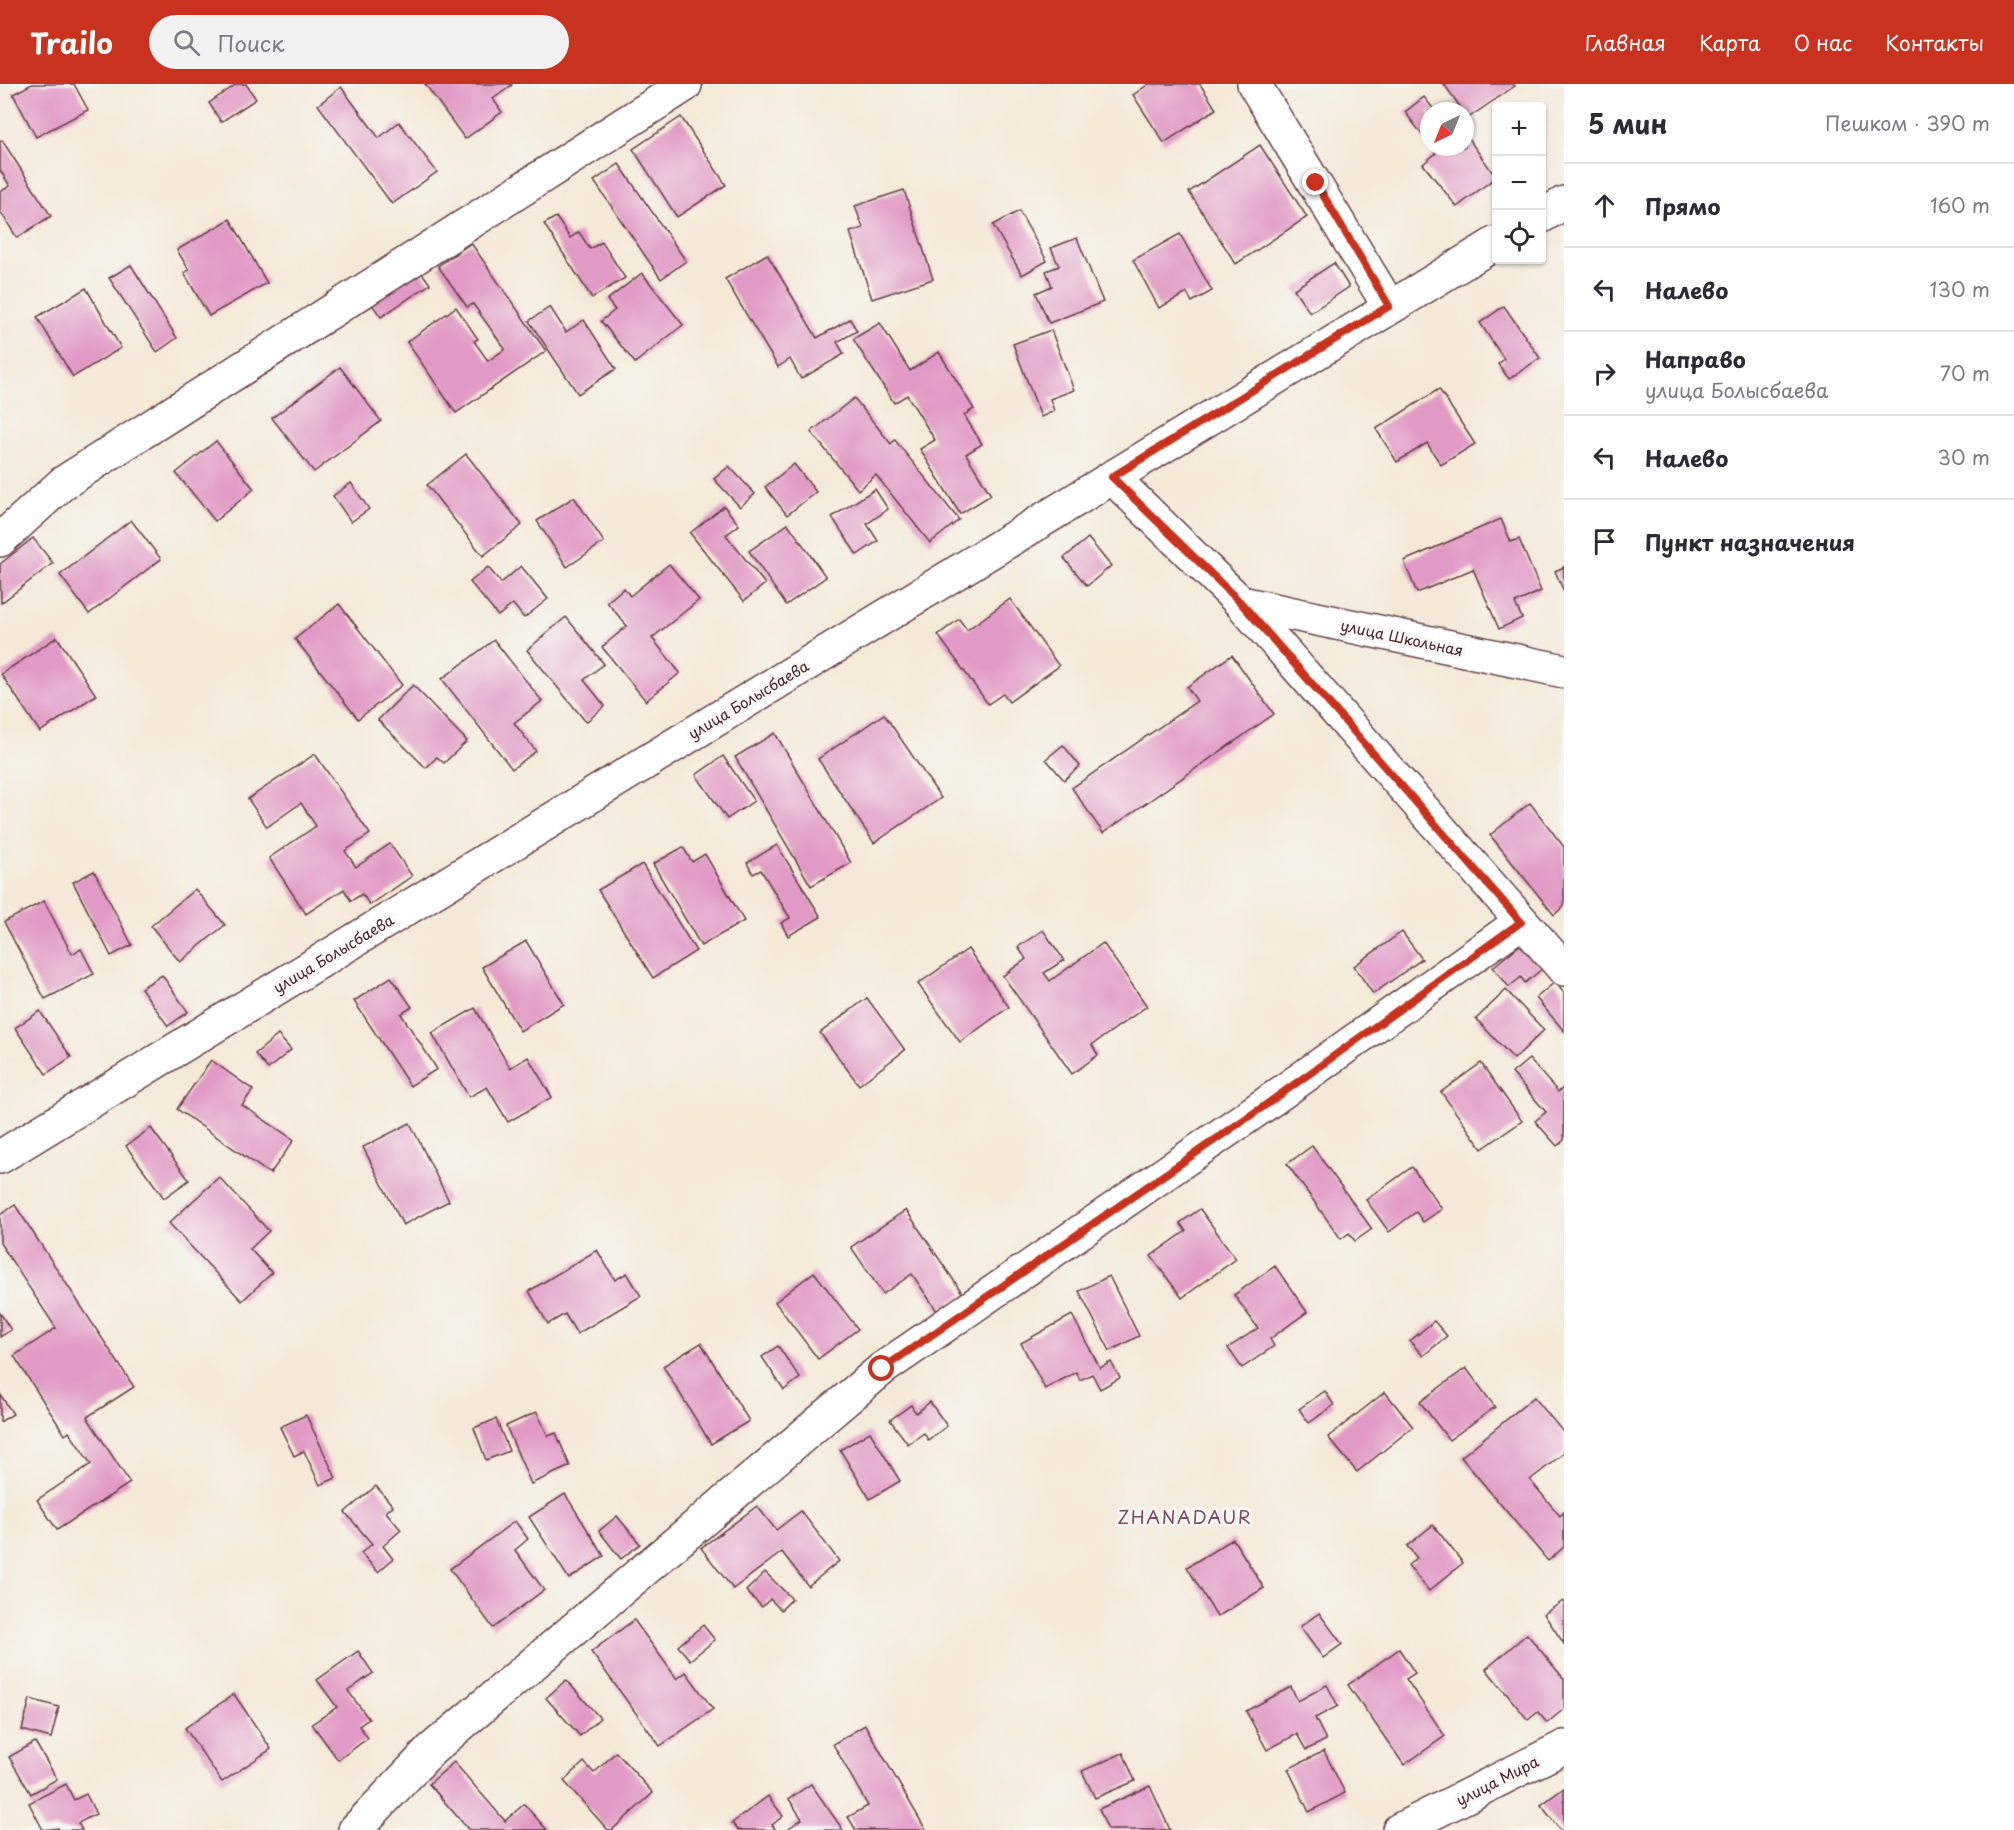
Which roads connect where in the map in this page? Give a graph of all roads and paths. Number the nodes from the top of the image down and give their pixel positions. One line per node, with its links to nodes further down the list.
1 (685, 84): 8 (street)
2 (1254, 84): 6 (street)
3 (1564, 203): 4 (street)
4 (1546, 214)
5 (1492, 246): 6 (street, улица Болысбаева)
6 (1389, 306): 7 (street, улица Болысбаева)
7 (1112, 477): 9 (street); 13 (street, улица Болысбаева)
8 (0, 540)
9 (1241, 603): 10 (street, улица Школьная); 11 (street)
10 (1564, 671)
11 (1521, 922): 12 (street); 15 (street)
12 (1564, 969)
13 (0, 1157)
14 (1564, 1747): 16 (street, улица Мира)
15 (355, 1830)
16 (1399, 1830)

